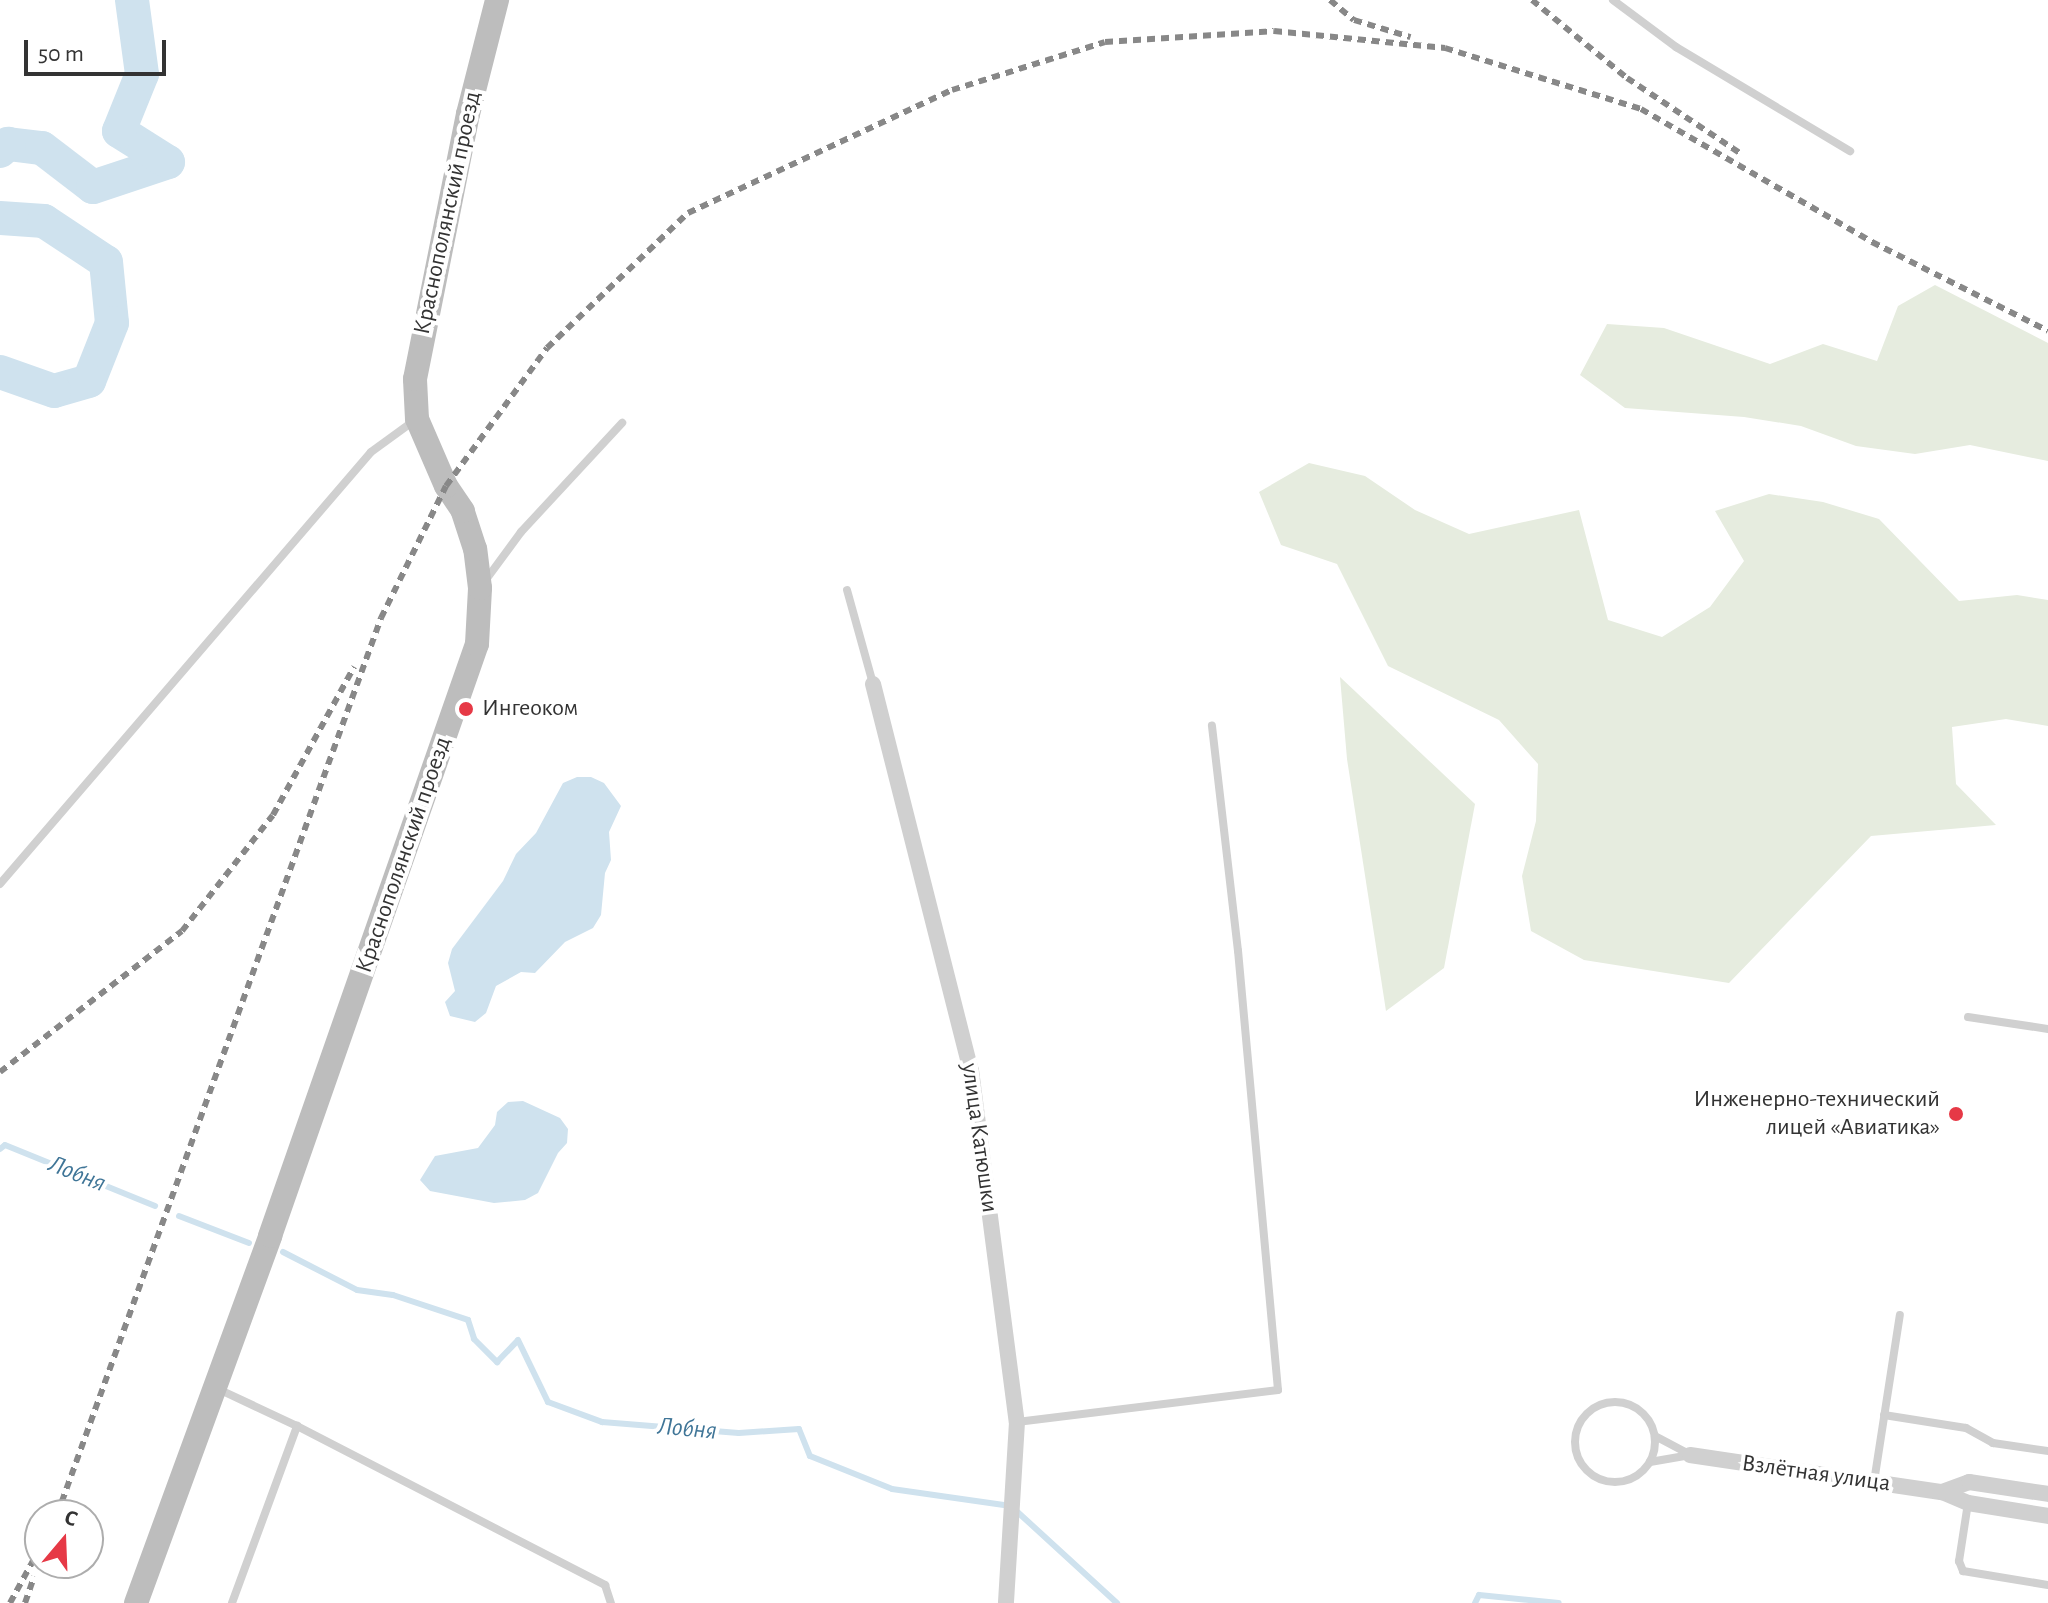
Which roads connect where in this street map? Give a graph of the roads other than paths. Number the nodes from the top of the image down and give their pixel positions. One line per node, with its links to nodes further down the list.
1 (497, 0): 4 (main road, Краснополянский проезд)
2 (1613, 0): 3 (lane)
3 (1850, 151)
4 (417, 419): 6 (main road, Краснополянский проезд); 10 (lane)
5 (622, 423): 6 (lane)
6 (480, 588): 14 (main road, Краснополянский проезд)
7 (847, 590): 8 (lane)
8 (873, 684): 16 (street, улица Катюшки)
9 (1212, 725): 16 (lane)
10 (0, 884)
11 (1968, 1017): 12 (lane)
12 (2048, 1029)
13 (1900, 1315): 15 (lane)
14 (214, 1388): 17 (lane); 28 (main road, Краснополянский проезд)
15 (1884, 1415): 19 (lane); 22 (lane)
16 (1017, 1422): 31 (street, улица Катюшки)
17 (297, 1426): 29 (lane); 30 (lane)
18 (1655, 1436): 20 (lane); 21 (lane); 21 (lane)
19 (2048, 1451)
20 (1690, 1455): 21 (lane); 22 (street, Взлётная улица)
21 (1650, 1462)
22 (1874, 1482): 23 (street, Взлётная улица)
23 (1942, 1492): 24 (street, Взлётная улица); 25 (street, Взлётная улица)
24 (2048, 1494)
25 (1968, 1503): 26 (street, Взлётная улица); 27 (lane)
26 (2048, 1516)
27 (2048, 1585)
28 (136, 1603)
29 (232, 1603)
30 (611, 1603)
31 (1006, 1603)

